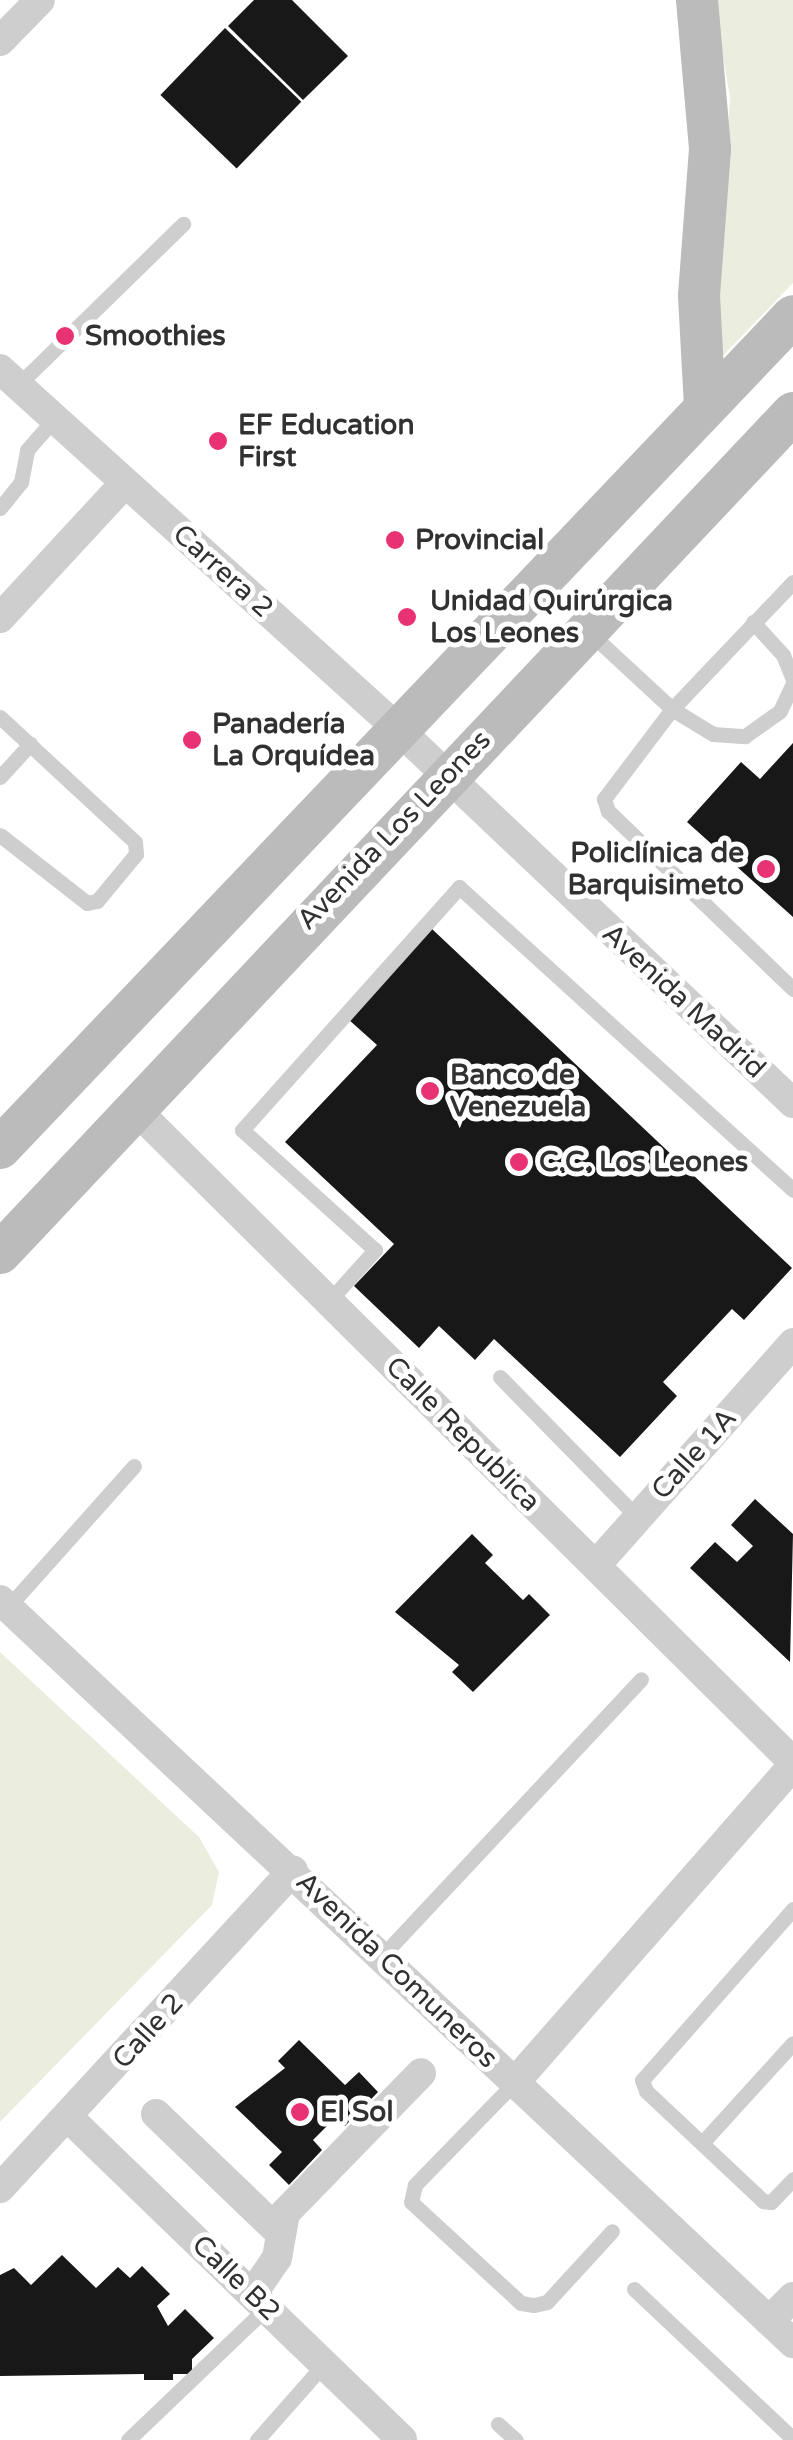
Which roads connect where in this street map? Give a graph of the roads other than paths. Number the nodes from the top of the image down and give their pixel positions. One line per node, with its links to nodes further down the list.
1 (40, 0): 3 (street)
2 (697, 0): 7 (street)
3 (0, 41)
4 (183, 224): 6 (lane)
5 (793, 316): 7 (street)
6 (9, 377): 9 (street, Carrera 2)
7 (705, 408): 21 (street)
8 (793, 413): 10 (street, Avenida Los Leones)
9 (54, 419): 12 (street, Carrera 2); 13 (lane)
10 (748, 461): 11 (street); 17 (street, Avenida Los Leones)
11 (793, 468)
12 (125, 482): 15 (street); 21 (street, Carrera 2)
13 (0, 508)
14 (793, 582): 16 (lane)
15 (0, 618)
16 (752, 622): 18 (lane); 19 (lane)
17 (587, 630): 19 (lane); 23 (street, Avenida Los Leones)
18 (793, 682): 19 (lane)
19 (672, 709): 26 (lane)
20 (0, 716): 22 (lane)
21 (398, 729): 23 (street, Carrera 2); 29 (street)
22 (30, 744): 24 (lane); 25 (lane)
23 (444, 776): 27 (street, Avenida Madrid); 28 (street, Avenida Los Leones)
24 (0, 777)
25 (0, 835)
26 (793, 989)
27 (793, 1103)
28 (132, 1106): 31 (street, Avenida Los Leones); 32 (street, Calle Republica)
29 (0, 1148)
30 (793, 1190): 32 (lane)
31 (0, 1253)
32 (329, 1301): 37 (street, Calle Republica)
33 (793, 1344): 36 (street, Calle 1A)
34 (500, 1377): 36 (lane)
35 (134, 1466): 38 (lane)
36 (638, 1518): 37 (street, Calle 1A)
37 (596, 1564): 40 (street, Calle Republica)
38 (4, 1604): 41 (street, Avenida Comuneros)
39 (641, 1679): 43 (lane)
40 (793, 1764): 46 (street)
41 (293, 1870): 43 (street, Avenida Comuneros); 48 (street, Calle 2)
42 (793, 1909): 49 (lane)
43 (382, 1956): 46 (street, Avenida Comuneros)
44 (793, 2043): 49 (lane)
45 (421, 2073): 52 (street)
46 (515, 2082): 53 (lane); 57 (street, Avenida Comuneros)
47 (156, 2114): 52 (street)
48 (69, 2118): 51 (street, Calle 2); 56 (street, Calle B2)
49 (702, 2143): 50 (lane)
50 (793, 2180)
51 (2, 2182)
52 (277, 2230): 56 (street)
53 (612, 2231)
54 (634, 2289): 61 (lane)
55 (793, 2297): 57 (street)
56 (260, 2300): 59 (street, Calle B2); 62 (lane)
57 (769, 2321): 58 (street, Avenida Comuneros)
58 (793, 2342)
59 (325, 2363): 63 (lane); 64 (street, Calle B2)
60 (498, 2424): 65 (lane)
61 (793, 2439)
62 (128, 2440)
63 (257, 2440)
64 (402, 2440)
65 (516, 2440)

